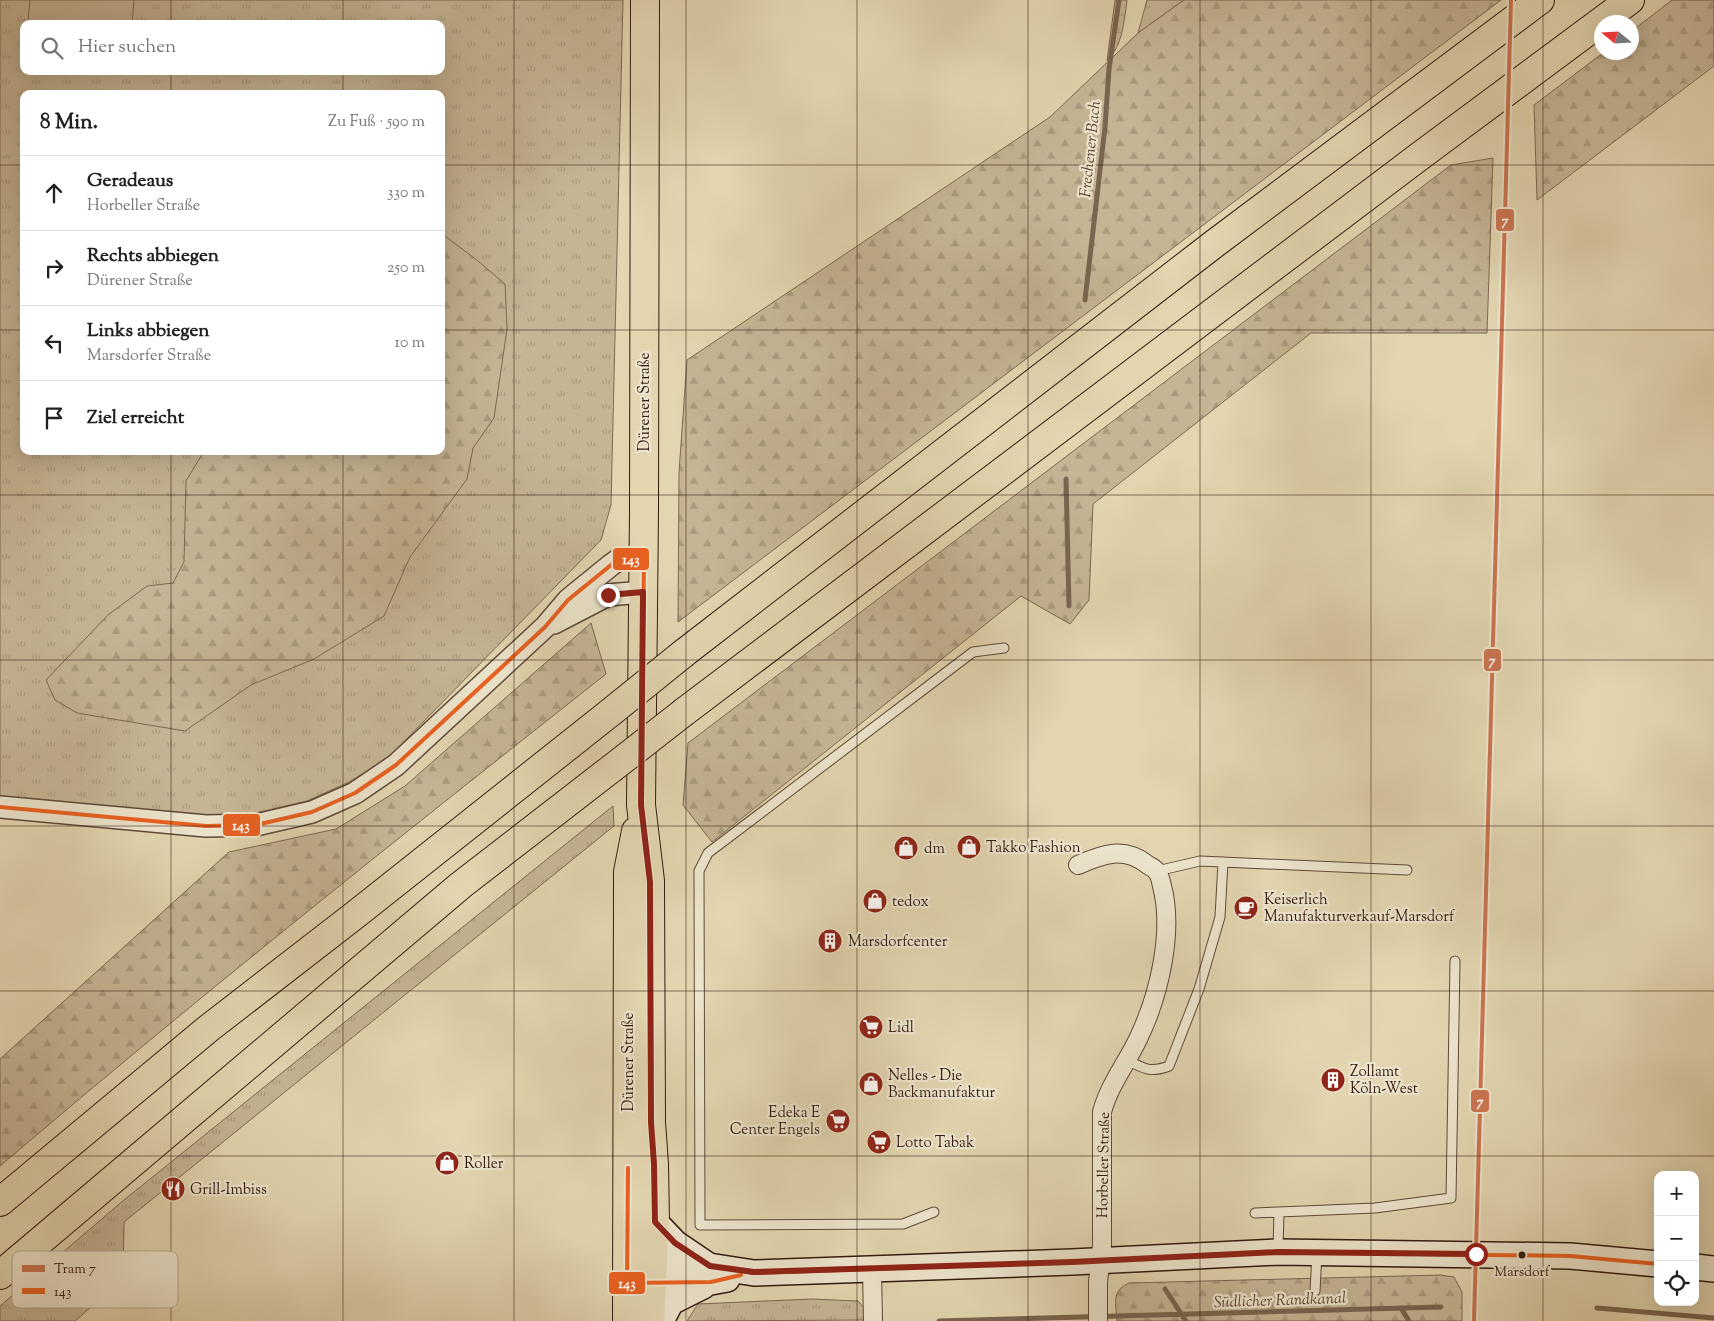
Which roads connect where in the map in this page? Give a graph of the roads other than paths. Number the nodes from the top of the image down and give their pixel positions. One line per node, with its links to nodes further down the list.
1 (645, 0): 4 (main road, Dürener Straße)
2 (1540, 0): 16 (main road, bridge)
3 (1630, 0): 21 (main road, bridge)
4 (644, 559): 5 (main road, Dürener Straße); 6 (street)
5 (643, 592): 6 (street); 8 (main road, Dürener Straße)
6 (545, 627): 9 (street)
7 (1004, 648): 17 (lane)
8 (641, 805): 20 (main road, Dürener Straße); 30 (main road, Dürener Straße)
9 (0, 808)
10 (1223, 862): 12 (lane); 13 (lane); 15 (lane)
11 (1078, 865): 13 (street)
12 (1407, 870)
13 (1157, 871): 15 (street, Horbeller Straße)
14 (1455, 961): 18 (lane)
15 (1127, 1060): 24 (street, Horbeller Straße)
16 (0, 1202)
17 (934, 1212)
18 (1279, 1212): 19 (lane); 22 (lane)
19 (1254, 1213)
20 (655, 1222): 30 (main road, Dürener Straße); 31 (main road)
21 (28, 1251)
22 (1278, 1252): 23 (main road); 24 (main road)
23 (1317, 1252): 25 (main road); 33 (lane)
24 (1101, 1260): 28 (main road); 34 (street, Horbeller Straße)
25 (1654, 1264)
26 (12, 1265): 32 (main road, bridge)
27 (1699, 1267): 29 (main road)
28 (872, 1268): 31 (main road); 35 (street)
29 (1714, 1269)
30 (640, 1273): 31 (main road); 36 (main road, Dürener Straße); 37 (main road, Dürener Straße)
31 (710, 1274): 38 (main road)
32 (0, 1275)
33 (1315, 1291)
34 (1098, 1312)
35 (873, 1317)
36 (627, 1321)
37 (650, 1321)
38 (661, 1321)

